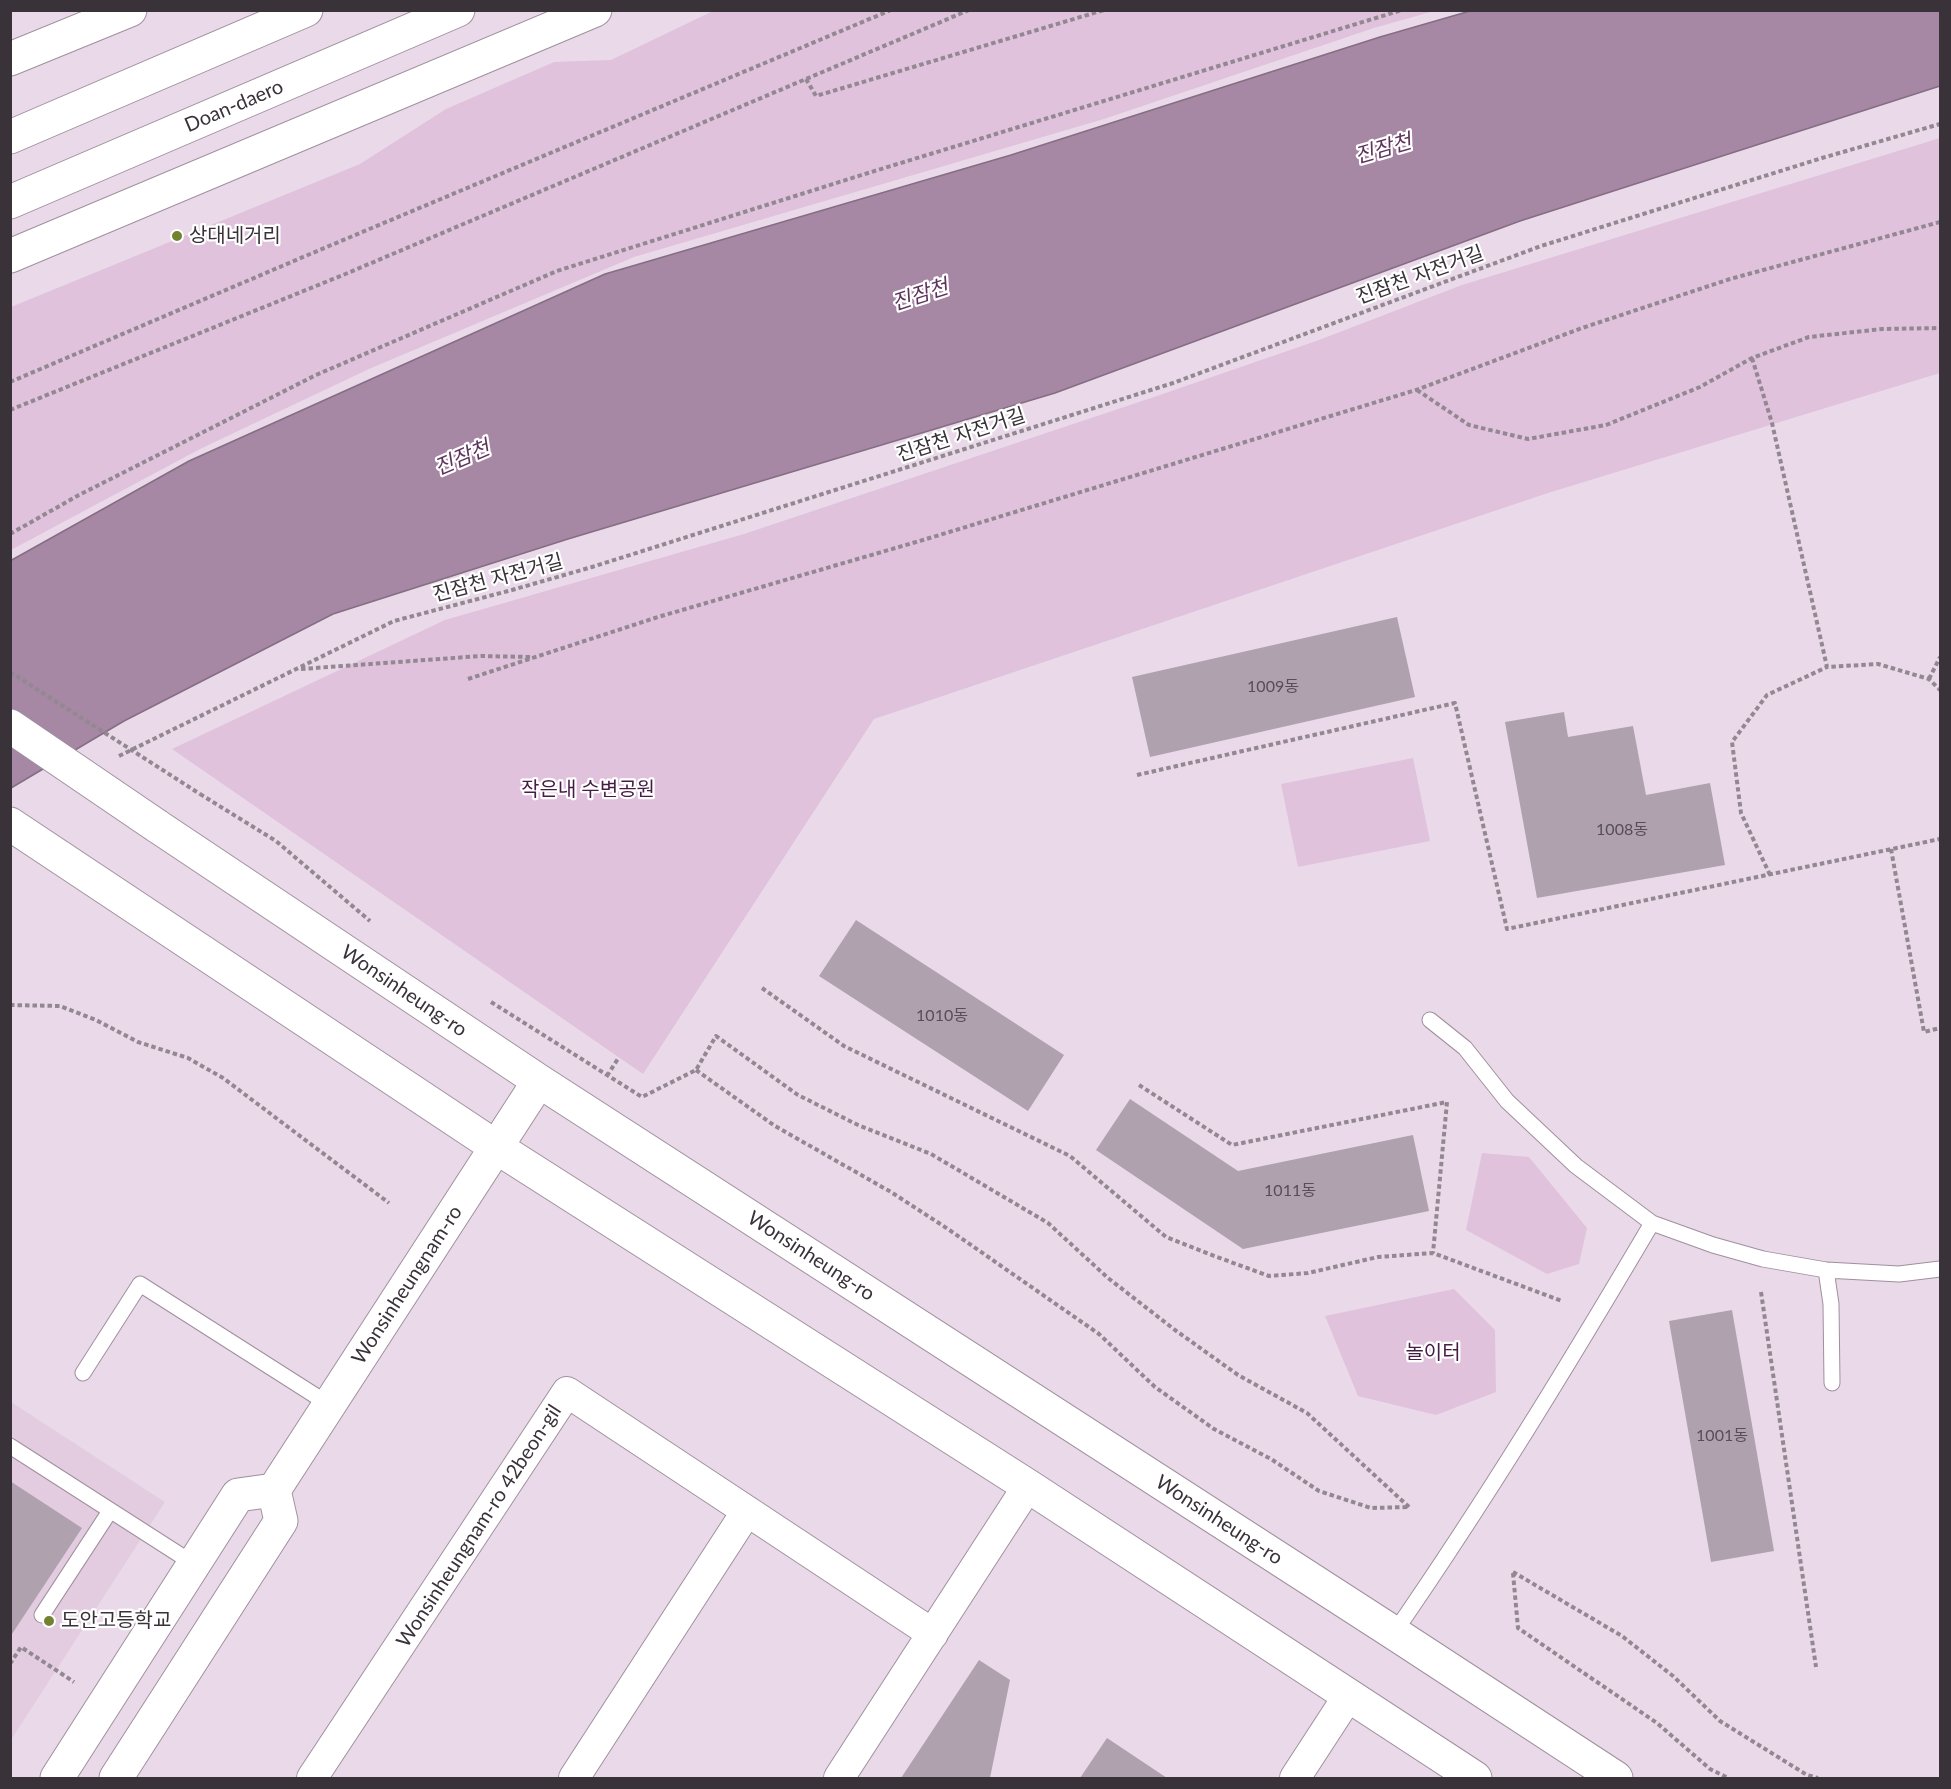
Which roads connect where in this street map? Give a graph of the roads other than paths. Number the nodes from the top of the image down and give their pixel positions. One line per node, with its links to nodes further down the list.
1 (130, 10): 5 (street)
2 (306, 10): 6 (street)
3 (458, 10): 7 (street, Doan-daero)
4 (596, 10): 8 (street)
5 (10, 59)
6 (10, 136)
7 (10, 202)
8 (10, 256)
9 (10, 726): 12 (street, Wonsinheung-ro, bridge)
10 (10, 824): 13 (street)
11 (1430, 1020): 14 (lane)
12 (539, 1081): 13 (street, Wonsinheungnam-ro); 27 (street, Wonsinheung-ro)
13 (496, 1147): 19 (street, Wonsinheungnam-ro); 21 (street)
14 (1652, 1223): 16 (lane); 27 (lane)
15 (1941, 1269): 16 (lane)
16 (1826, 1270): 18 (lane)
17 (83, 1373): 19 (lane)
18 (1832, 1383)
19 (330, 1405): 22 (street, Wonsinheungnam-ro)
20 (10, 1446): 23 (lane)
21 (1028, 1486): 28 (street); 29 (street)
22 (274, 1490): 25 (street); 31 (street)
23 (110, 1511): 25 (lane); 26 (lane)
24 (747, 1511): 28 (street, Wonsinheungnam-ro 42beon-gil); 32 (street, Wonsinheungnam-ro 42beon-gil); 33 (street)
25 (194, 1564): 30 (street)
26 (42, 1615)
27 (1394, 1633): 37 (street, Wonsinheung-ro)
28 (933, 1634): 34 (street)
29 (1349, 1695): 35 (street); 36 (street)
30 (57, 1779)
31 (116, 1779)
32 (312, 1779)
33 (574, 1779)
34 (839, 1779)
35 (1295, 1779)
36 (1475, 1779)
37 (1616, 1779)

